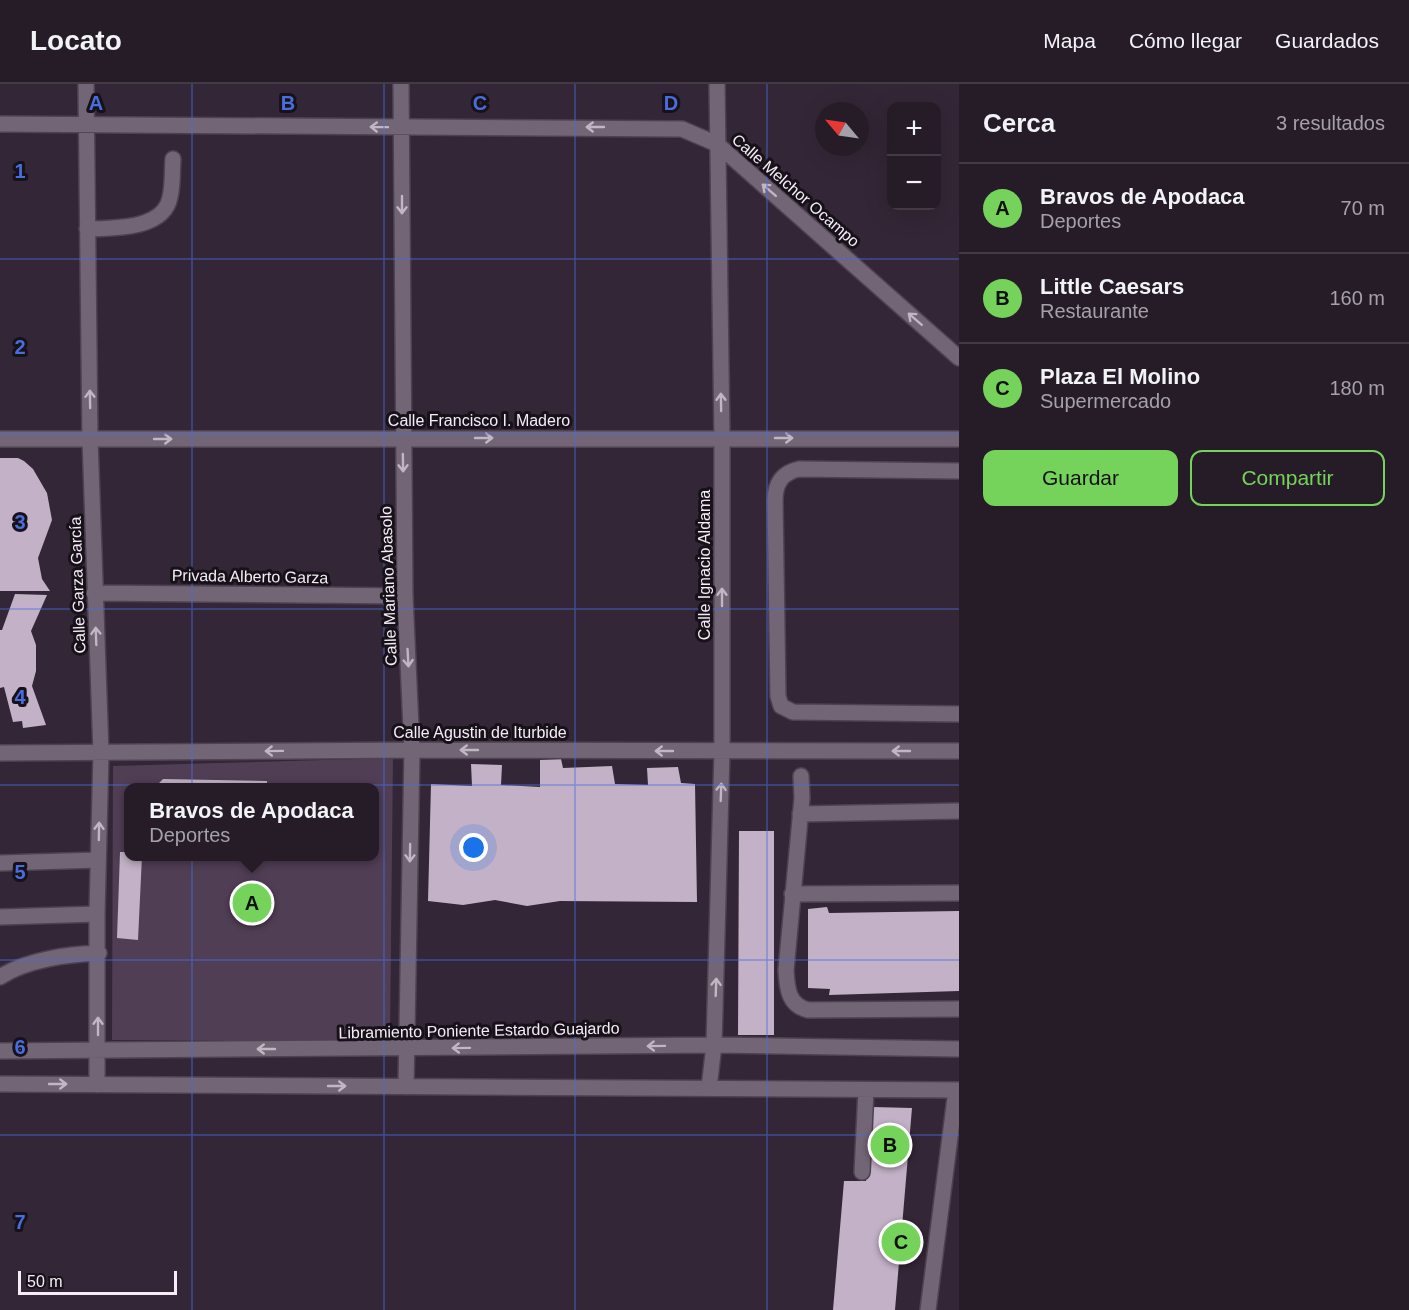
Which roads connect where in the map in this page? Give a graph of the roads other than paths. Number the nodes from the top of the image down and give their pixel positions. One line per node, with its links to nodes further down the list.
1 (86, 84): 5 (street, Calle Garza García)
2 (401, 84): 6 (street, Calle Mariano Abasolo)
3 (717, 84): 7 (street, Calle Ignacio Aldama)
4 (0, 124): 5 (street, Calle Melchor Ocampo)
5 (86, 124): 6 (street, Calle Melchor Ocampo, one-way to 5); 9 (street, Calle Garza García)
6 (402, 127): 7 (street, Calle Melchor Ocampo, one-way to 6); 12 (street, Calle Mariano Abasolo, one-way to 12)
7 (717, 144): 10 (street, Calle Melchor Ocampo, one-way to 7); 11 (street, Calle Ignacio Aldama, one-way to 7)
8 (173, 159): 9 (street)
9 (87, 229): 13 (street, Calle Garza García, one-way to 9)
10 (959, 358)
11 (722, 437): 12 (street, Calle Francisco I. Madero, one-way to 11); 14 (street, Calle Francisco I. Madero, one-way to 14); 21 (street, Calle Ignacio Aldama, one-way to 11)
12 (403, 438): 13 (street, Calle Francisco I. Madero, one-way to 12); 18 (street, Calle Mariano Abasolo, one-way to 18)
13 (90, 439): 15 (street, Calle Francisco I. Madero); 17 (street, Calle Garza García)
14 (959, 439)
15 (0, 440)
16 (959, 471): 19 (street)
17 (94, 593): 18 (street, Privada Alberto Garza); 24 (street, Calle Garza García, one-way to 17)
18 (405, 596): 20 (street, Calle Mariano Abasolo, one-way to 20)
19 (959, 714)
20 (412, 750): 21 (street, Calle Agustin de Iturbide, one-way to 20); 24 (street, Calle Agustin de Iturbide, one-way to 24); 39 (street, Calle Mariano Abasolo, one-way to 39)
21 (722, 751): 22 (street, Calle Agustin de Iturbide, one-way to 21); 37 (street, Calle Ignacio Aldama, one-way to 21)
22 (959, 751)
23 (0, 753): 24 (street, Calle Agustin de Iturbide)
24 (101, 753): 28 (street, Calle Garza García, one-way to 24)
25 (801, 776): 27 (street)
26 (959, 811): 27 (street)
27 (800, 813): 31 (street)
28 (98, 860): 29 (street); 32 (street, Calle Garza García)
29 (0, 863)
30 (959, 893): 31 (street)
31 (792, 894): 36 (street)
32 (97, 914): 33 (street); 34 (street, Calle Garza García)
33 (0, 917)
34 (99, 953): 35 (street); 38 (street, Calle Garza García, one-way to 34)
35 (0, 977)
36 (959, 1009)
37 (714, 1045): 39 (street, Libramiento Poniente Estardo Guajardo, one-way to 39); 40 (street, Libramiento Poniente Estardo Guajardo); 45 (street, Calle Ignacio Aldama)
38 (98, 1049): 39 (street, Libramiento Poniente Estardo Guajardo, one-way to 38); 41 (street, Libramiento Poniente Estardo Guajardo); 43 (street, Calle Garza García)
39 (407, 1049): 44 (street, Calle Mariano Abasolo)
40 (959, 1049)
41 (0, 1051)
42 (0, 1084): 43 (street, one-way to 43)
43 (97, 1085): 44 (street, one-way to 44)
44 (406, 1087): 45 (street)
45 (709, 1088): 46 (street)
46 (866, 1090): 47 (street); 49 (street)
47 (957, 1090): 48 (street)
48 (953, 1149): 50 (street)
49 (862, 1172)
50 (927, 1310)

